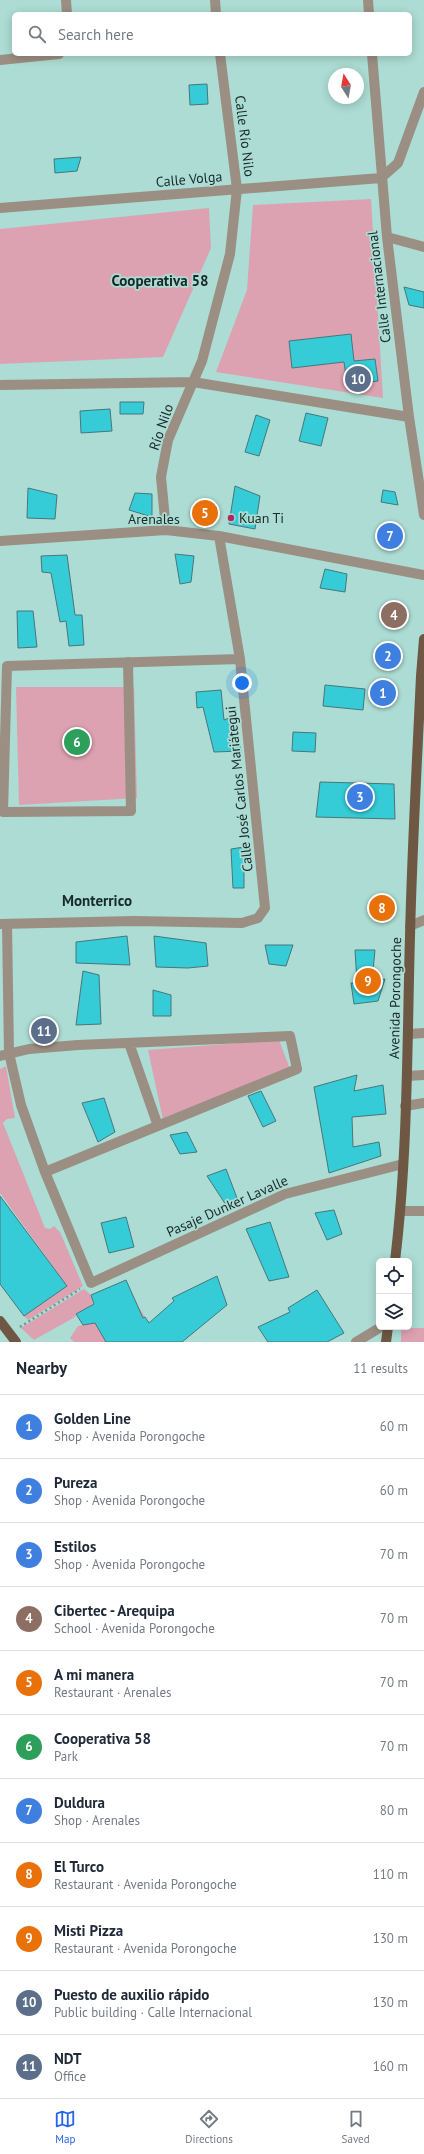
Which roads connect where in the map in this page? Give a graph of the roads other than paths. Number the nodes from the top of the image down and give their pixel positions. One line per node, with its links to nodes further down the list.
1 (66, 0): 4 (street)
2 (215, 0): 5 (street)
3 (368, 0): 6 (street)
4 (67, 12)
5 (216, 12)
6 (369, 12)
7 (39, 56): 10 (street)
8 (220, 56): 13 (street, Calle Río Nilo)
9 (372, 56): 12 (street, Calle Internacional)
10 (0, 60)
11 (424, 92): 12 (street)
12 (381, 178): 13 (street, Calle Volga); 15 (street, Calle Internacional)
13 (237, 188): 14 (street, Calle Volga); 17 (street, Calle Río Nilo)
14 (0, 208)
15 (387, 237): 16 (street); 20 (street, Calle Internacional)
16 (424, 248)
17 (202, 361): 18 (street, Río Nilo)
18 (193, 382): 19 (street); 20 (street); 22 (street, Río Nilo)
19 (0, 385)
20 (410, 417): 21 (street, Calle Internacional)
21 (424, 515)
22 (166, 530): 23 (street, Arenales); 24 (street, Arenales)
23 (219, 536): 25 (street, Arenales); 27 (street, Calle José Carlos Mariátegui)
24 (0, 541)
25 (424, 575)
26 (424, 639): 29 (main road, Avenida Porongoche)
27 (240, 660): 28 (street); 31 (street, Calle José Carlos Mariátegui)
28 (128, 662): 28 (street)
29 (422, 678): 32 (main road, Avenida Porongoche)
30 (424, 920): 32 (street)
31 (3, 924): 36 (street)
32 (410, 926): 34 (main road, Avenida Porongoche)
33 (424, 1033): 34 (street)
34 (408, 1034): 38 (main road, Avenida Porongoche)
35 (129, 1043): 36 (street); 41 (street); 41 (street)
36 (4, 1054): 43 (street)
37 (424, 1075): 38 (street)
38 (407, 1076): 40 (main road, Avenida Porongoche)
39 (424, 1103): 40 (street)
40 (405, 1106): 42 (main road, Avenida Porongoche)
41 (158, 1126): 43 (street)
42 (403, 1164): 43 (street, Pasaje Dunker Lavalle); 44 (main road, Avenida Porongoche)
43 (45, 1172)
44 (401, 1211): 45 (street); 46 (main road, Avenida Porongoche)
45 (424, 1211)
46 (395, 1258)
47 (0, 1321): 50 (main road)
48 (376, 1330): 51 (street)
49 (388, 1330): 52 (main road)
50 (16, 1342)
51 (356, 1342)
52 (386, 1342)

